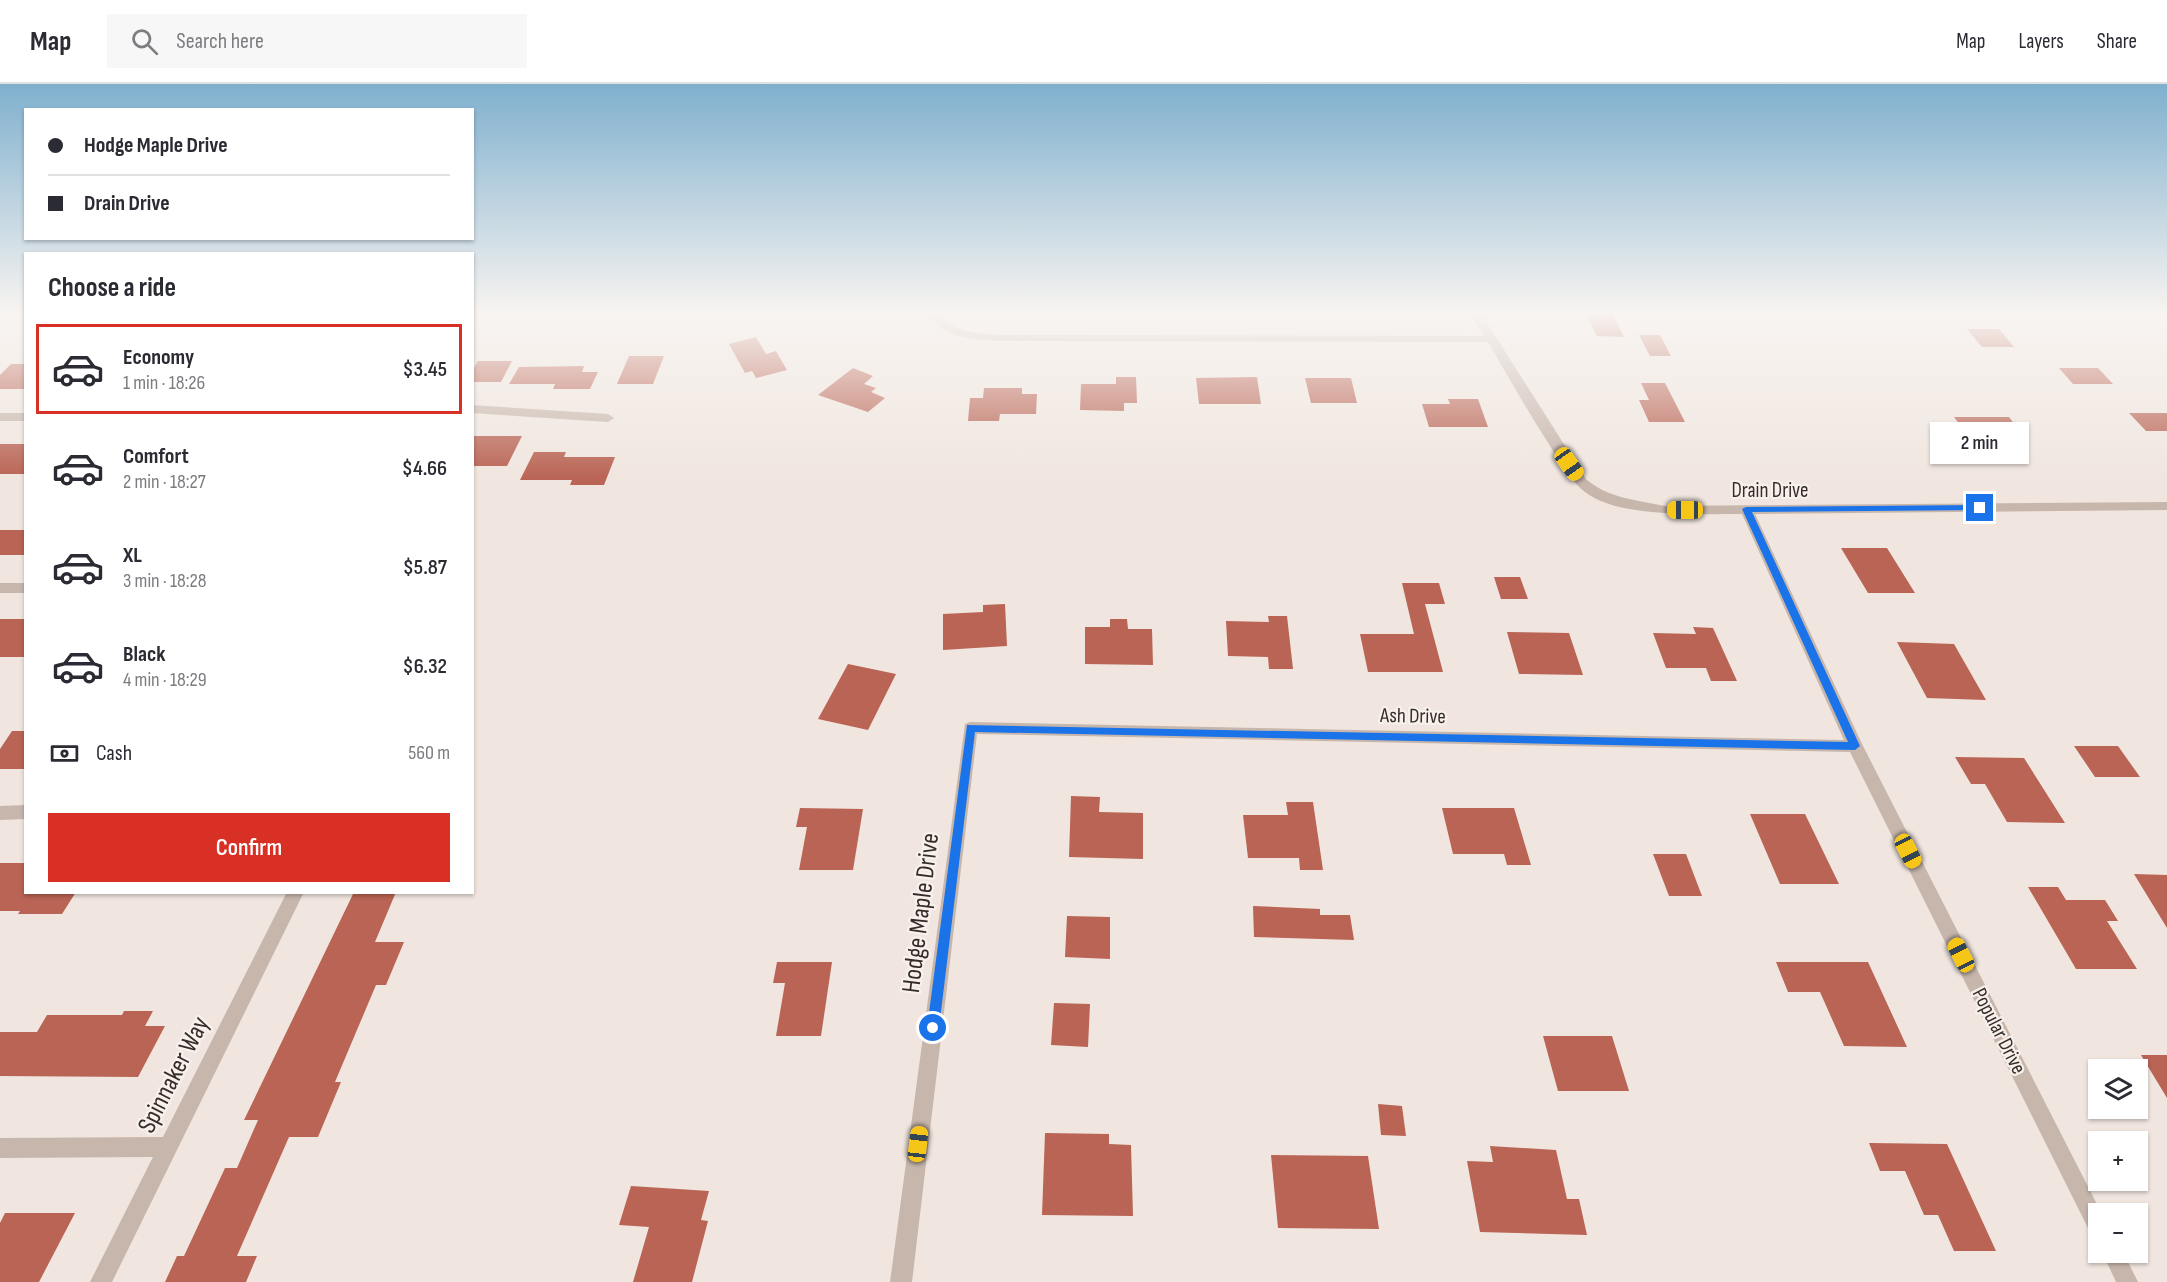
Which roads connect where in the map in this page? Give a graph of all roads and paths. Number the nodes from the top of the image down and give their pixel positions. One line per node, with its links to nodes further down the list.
1 (1509, 368): 7 (street, Drain Drive)
2 (474, 409): 5 (street)
3 (0, 417): 4 (street)
4 (24, 417)
5 (608, 418)
6 (2167, 506): 7 (street, Drain Drive)
7 (1746, 509): 11 (street, Popular Drive)
8 (0, 588): 9 (street)
9 (24, 588)
10 (970, 728): 11 (street, Ash Drive); 20 (street, Hodge Maple Drive)
11 (1855, 746): 17 (street, Popular Drive)
12 (24, 812): 13 (street)
13 (0, 813)
14 (295, 894): 15 (street, Spinnaker Way)
15 (168, 1147): 16 (street); 19 (street, Spinnaker Way)
16 (0, 1148)
17 (2088, 1207)
18 (2118, 1263): 21 (street)
19 (101, 1282)
20 (901, 1282)
21 (2127, 1282)

